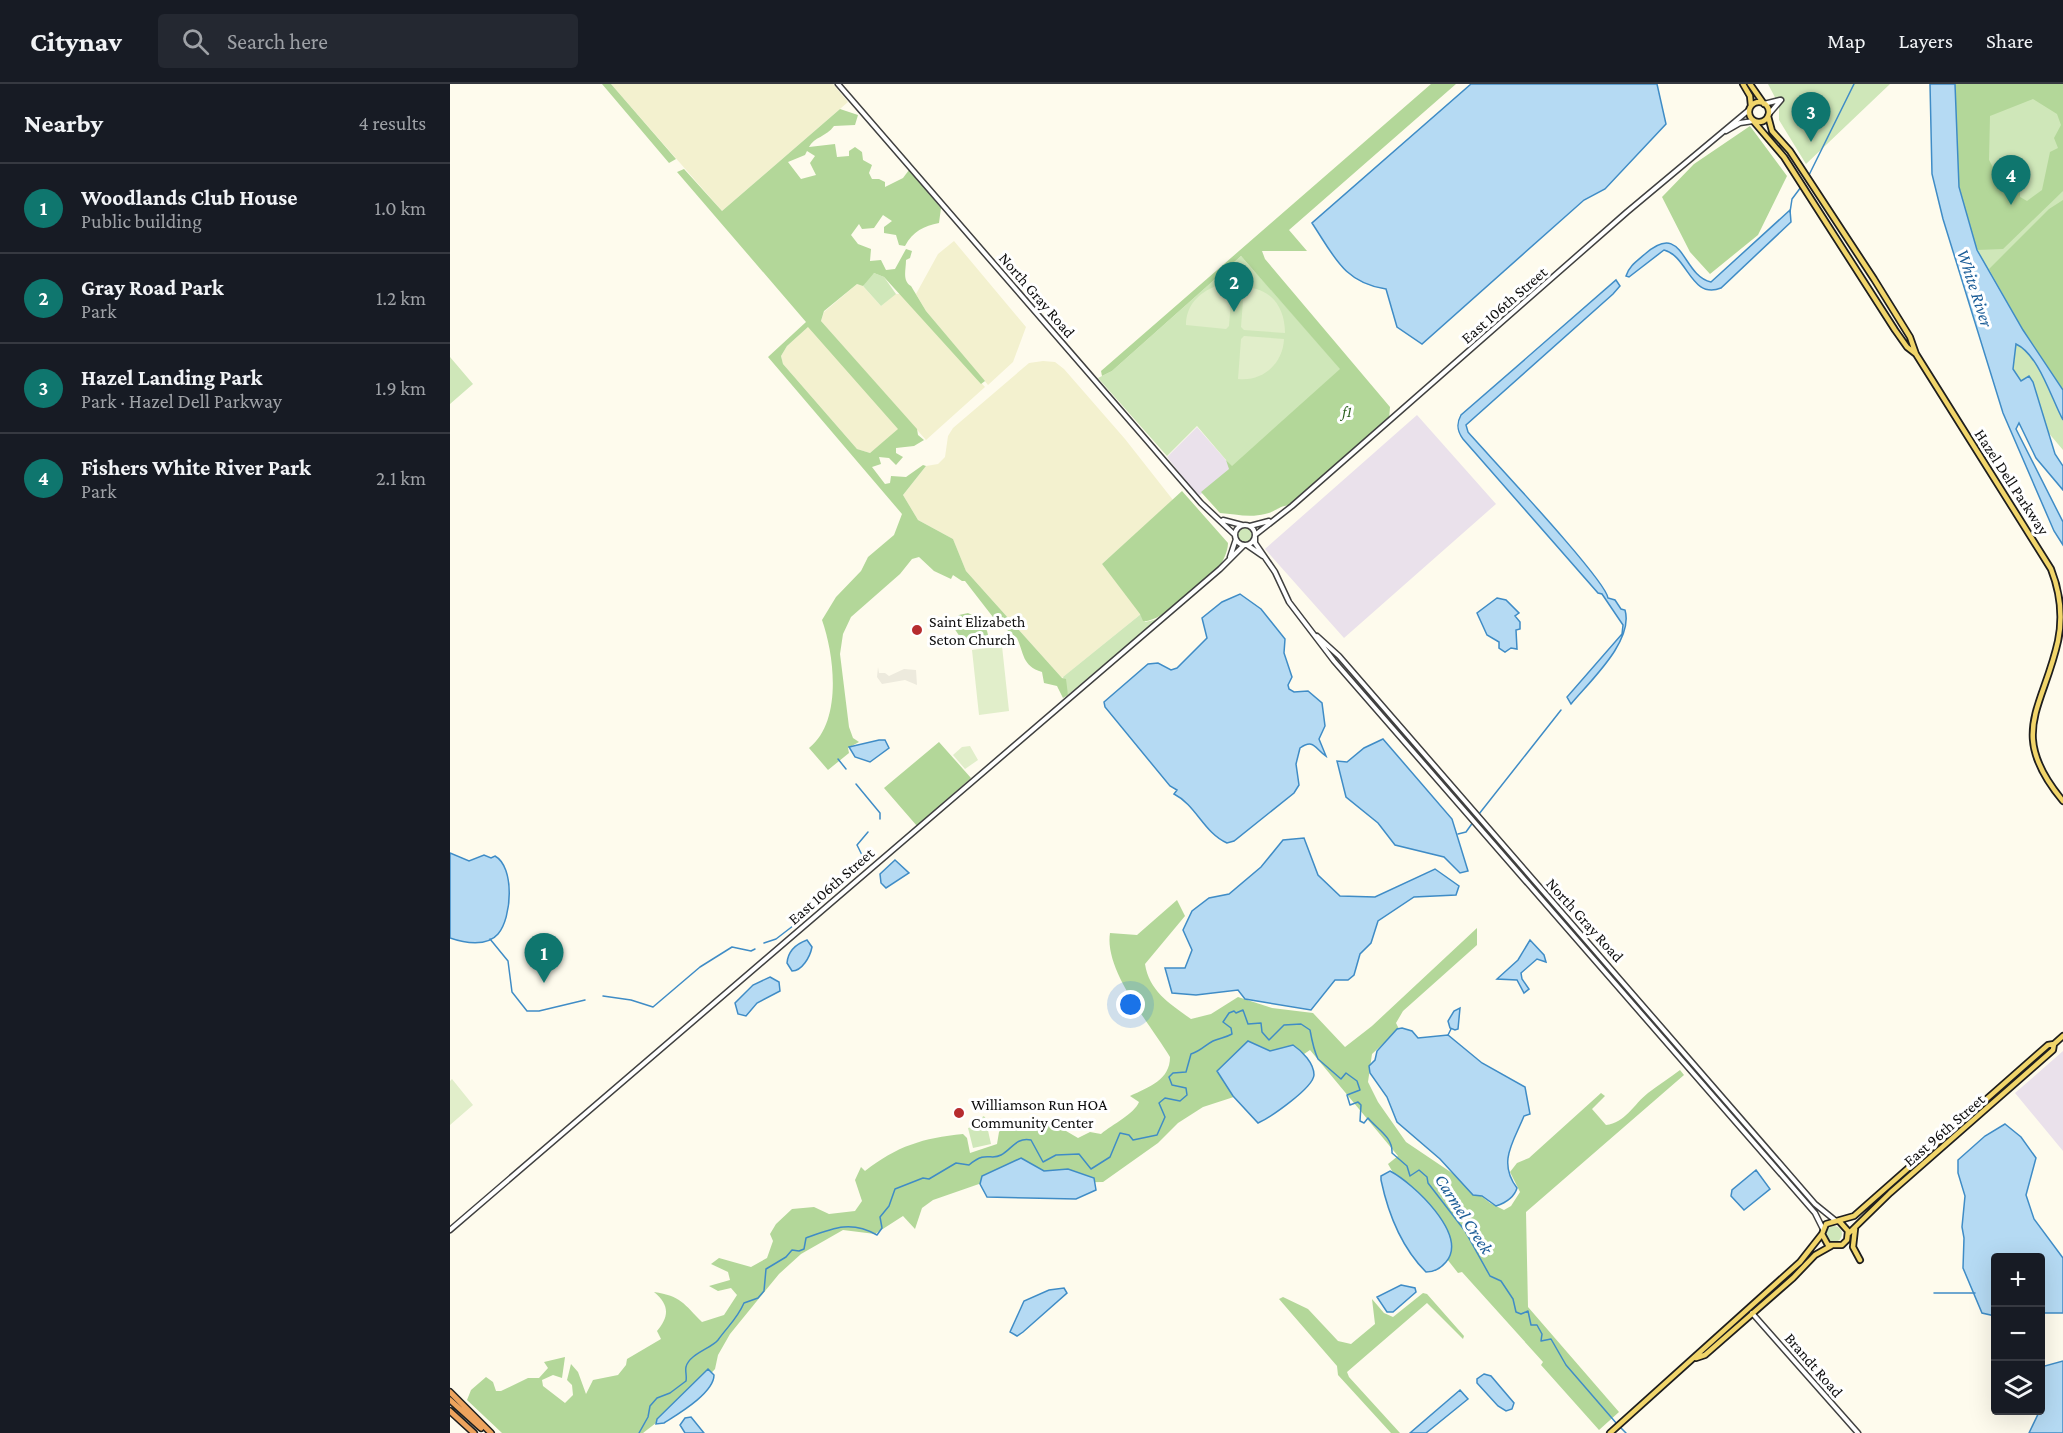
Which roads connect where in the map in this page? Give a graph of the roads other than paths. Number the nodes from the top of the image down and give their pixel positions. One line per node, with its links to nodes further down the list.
1 (838, 84): 11 (street, North Gray Road)
2 (1743, 84): 5 (main road)
3 (1750, 84): 4 (main road)
4 (1764, 104): 5 (main road); 6 (main road); 6 (street)
5 (1750, 108): 7 (main road); 8 (street, East 106th Street)
6 (1768, 115): 7 (main road); 9 (main road, Hazel Dell Parkway)
7 (1754, 121): 8 (street); 9 (main road, Hazel Dell Parkway)
8 (1723, 132): 10 (street, East 106th Street)
9 (1916, 354): 20 (main road, Hazel Dell Parkway)
10 (1275, 518): 13 (street, East 106th Street); 14 (street, East 106th Street)
11 (1220, 519): 12 (street, North Gray Road); 15 (street, North Gray Road)
12 (1242, 525): 13 (street, North Gray Road); 15 (street, East 106th Street)
13 (1249, 526): 14 (street, North Gray Road)
14 (1255, 536): 16 (street, East 106th Street); 17 (street, North Gray Road)
15 (1235, 537): 16 (street, North Gray Road); 18 (street, East 106th Street)
16 (1245, 545): 17 (street, North Gray Road); 18 (street, East 106th Street)
17 (1263, 556): 19 (street, North Gray Road)
18 (1228, 560): 25 (street, East 106th Street)
19 (1316, 636): 23 (street, North Gray Road); 26 (street, North Gray Road)
20 (2063, 801)
21 (2063, 1036): 22 (main road, East 96th Street)
22 (2054, 1044): 23 (main road, East 96th Street); 24 (main road, East 96th Street)
23 (1838, 1221): 26 (main road); 27 (main road)
24 (1856, 1226): 27 (main road, East 96th Street); 29 (main road)
25 (450, 1230)
26 (1822, 1232): 28 (main road); 31 (main road)
27 (1848, 1234): 28 (main road)
28 (1831, 1246): 30 (main road)
29 (1860, 1260)
30 (1752, 1313): 31 (main road); 39 (street, Brandt Road)
31 (1696, 1358): 38 (main road)
32 (450, 1392): 37 (highway)
33 (450, 1400): 37 (highway)
34 (450, 1411): 36 (highway)
35 (450, 1416): 36 (highway)
36 (472, 1433)
37 (489, 1433)
38 (1610, 1433)
39 (1858, 1433)

